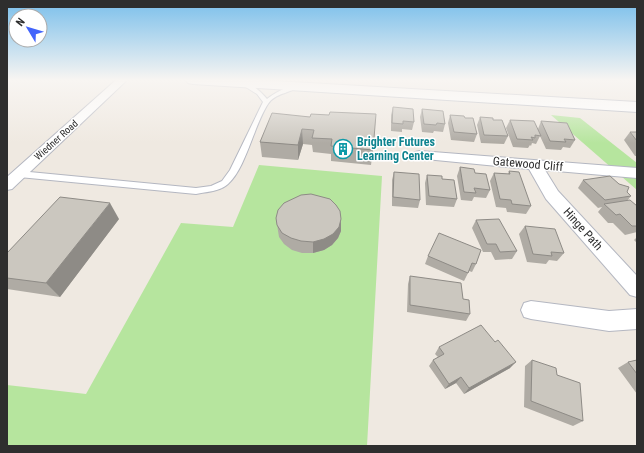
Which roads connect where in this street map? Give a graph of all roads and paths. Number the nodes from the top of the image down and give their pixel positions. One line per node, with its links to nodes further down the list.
1 (99, 101): 8 (street, Wiedner Road)
2 (542, 101): 4 (main road)
3 (266, 102): 8 (lane)
4 (637, 107)
5 (420, 155): 6 (street, Gatewood Cliff)
6 (535, 165): 7 (street, Gatewood Cliff); 10 (street, Hinge Path)
7 (637, 173)
8 (19, 174): 9 (street, Wiedner Road)
9 (7, 185)
10 (637, 289)
11 (531, 310): 12 (street)
12 (637, 319)

